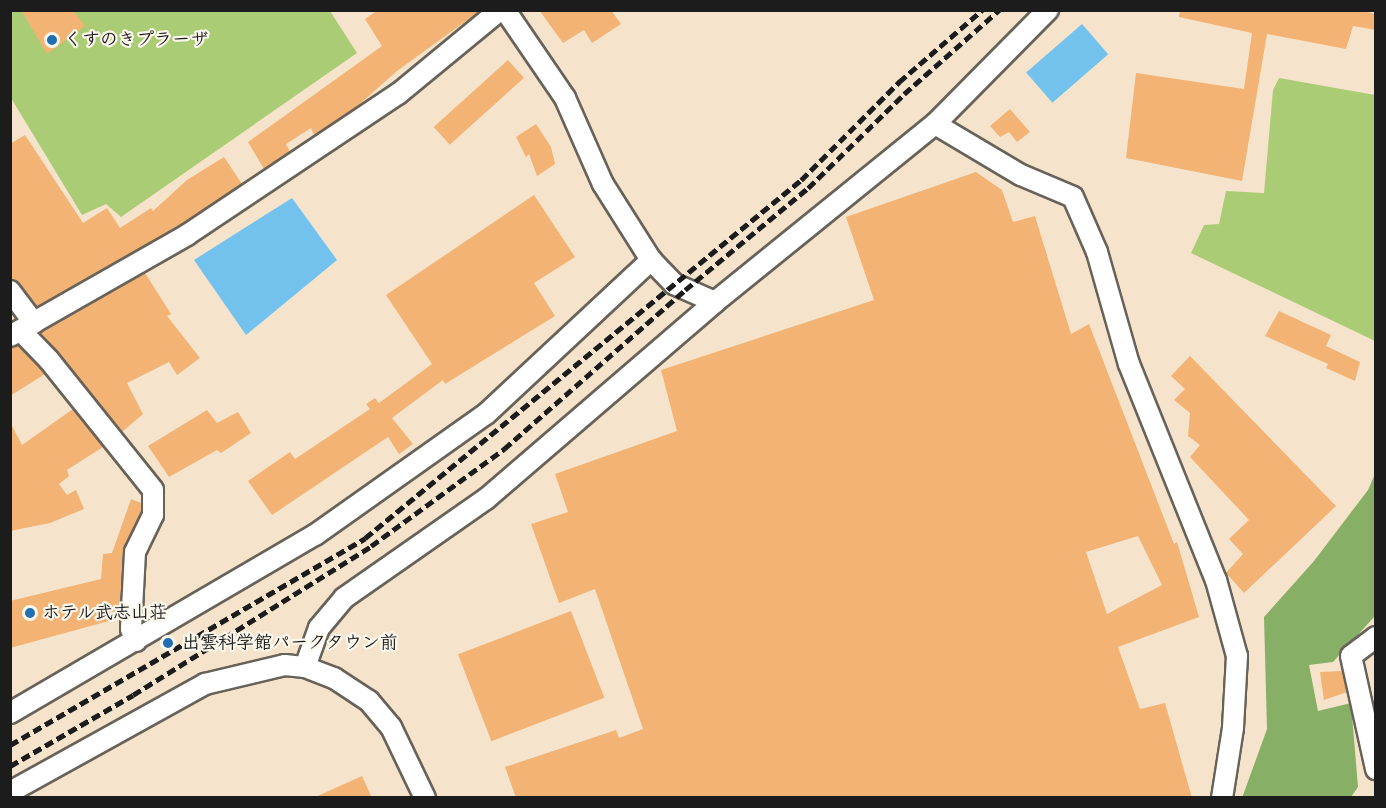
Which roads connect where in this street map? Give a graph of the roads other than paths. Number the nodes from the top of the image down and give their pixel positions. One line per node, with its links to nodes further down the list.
1 (500, 10): 8 (street)
2 (505, 10): 5 (street)
3 (1048, 10): 4 (street)
4 (935, 124): 7 (street); 16 (street)
5 (651, 260): 7 (street); 10 (street)
6 (10, 291): 8 (street)
7 (715, 302): 11 (street)
8 (22, 330): 10 (street)
9 (1376, 637): 13 (street)
10 (136, 641): 12 (street)
11 (305, 667): 14 (street); 15 (street)
12 (10, 713)
13 (1376, 769)
14 (10, 792)
15 (425, 798)
16 (1222, 798)

